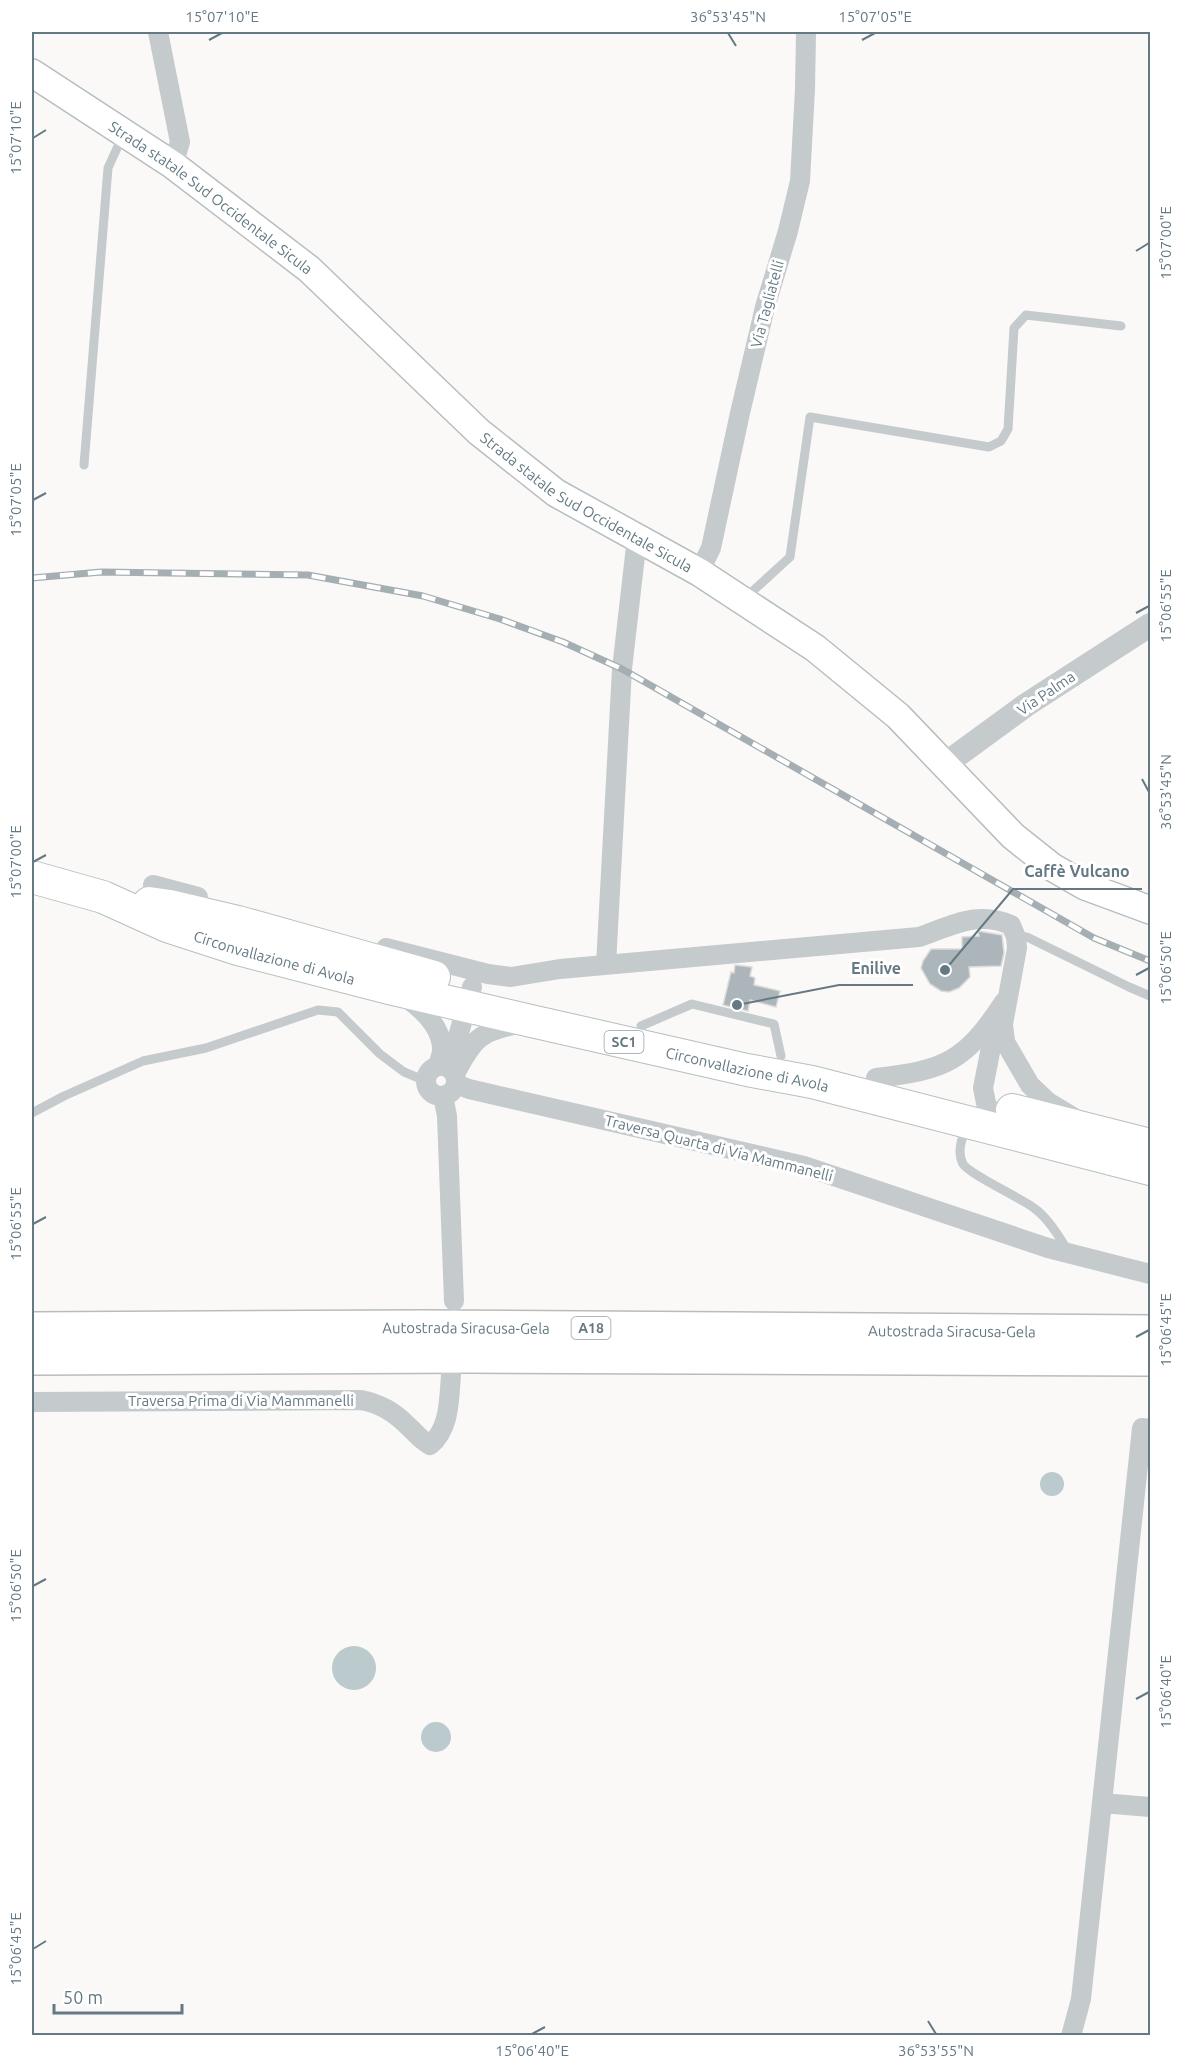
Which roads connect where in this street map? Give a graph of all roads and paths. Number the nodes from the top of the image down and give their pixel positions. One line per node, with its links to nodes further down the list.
1 (158, 32): 5 (street)
2 (806, 32): 9 (street, Via Tagliatelli)
3 (32, 73): 4 (main road, Strada statale Sud Occidentale Sicula)
4 (124, 133): 5 (main road, Strada statale Sud Occidentale Sicula); 7 (lane)
5 (174, 165): 8 (main road, Strada statale Sud Occidentale Sicula)
6 (1121, 326): 10 (lane)
7 (84, 465)
8 (637, 538): 9 (main road, Strada statale Sud Occidentale Sicula); 18 (street)
9 (699, 572): 10 (main road, Strada statale Sud Occidentale Sicula)
10 (743, 601): 12 (main road, Strada statale Sud Occidentale Sicula)
11 (1150, 625): 12 (street, Via Palma)
12 (944, 765): 16 (main road, Strada statale Sud Occidentale Sicula)
13 (32, 877): 15 (main road, Circonvallazione di Avola / SC1)
14 (153, 885): 18 (street)
15 (103, 897): 19 (main road, Circonvallazione di Avola / SC1); 20 (main road, Circonvallazione di Avola / SC1)
16 (1150, 910)
17 (1016, 937): 18 (street); 21 (lane); 22 (street)
18 (606, 965)
19 (393, 989): 20 (main road, Circonvallazione di Avola / SC1); 24 (street)
20 (463, 995): 23 (main road, Circonvallazione di Avola / SC1); 24 (street); 25 (main road, Circonvallazione di Avola / SC1)
21 (1150, 996)
22 (1002, 1011): 25 (street); 27 (street); 28 (street)
23 (531, 1021): 24 (street); 27 (main road, Circonvallazione di Avola / SC1)
24 (444, 1074): 26 (lane); 31 (street, Traversa Quarta di Via Mammanelli); 33 (street)
25 (876, 1078): 27 (main road, Circonvallazione di Avola / SC1)
26 (32, 1113)
27 (980, 1118): 28 (main road, Circonvallazione di Avola / SC1); 30 (main road, Circonvallazione di Avola / SC1); 31 (lane)
28 (1099, 1132): 29 (main road, Circonvallazione di Avola / SC1)
29 (1150, 1145)
30 (1150, 1169)
31 (1070, 1254): 32 (street, Traversa Quarta di Via Mammanelli)
32 (1150, 1274)
33 (454, 1301)
34 (32, 1329): 35 (highway, Autostrada Siracusa-Gela / A18)
35 (1150, 1332)
36 (32, 1358): 37 (highway, Autostrada Siracusa-Gela / A18)
37 (1150, 1359)
38 (451, 1375): 39 (street, Traversa Prima di Via Mammanelli)
39 (32, 1402)
40 (1150, 1429): 41 (street)
41 (1102, 1803): 42 (street); 43 (street)
42 (1150, 1807)
43 (1071, 2036)

